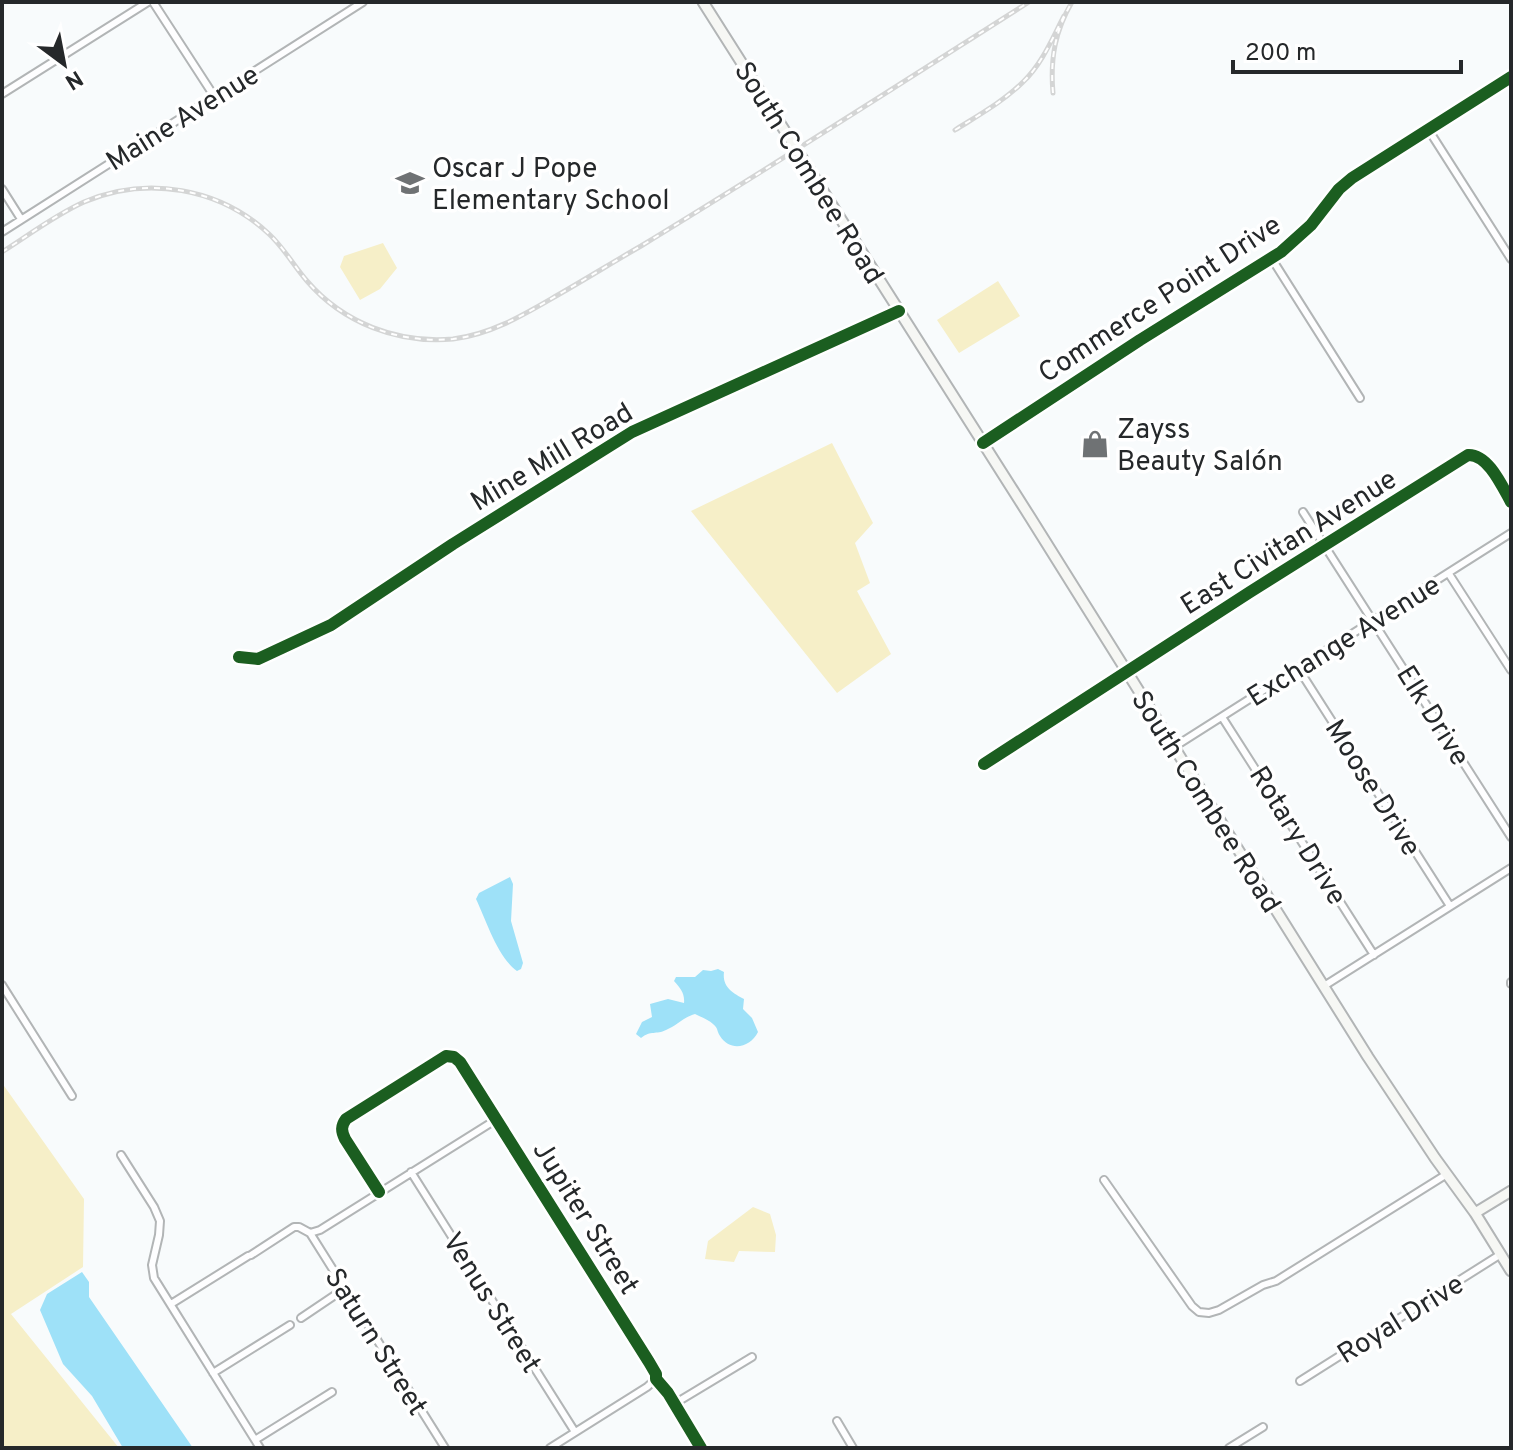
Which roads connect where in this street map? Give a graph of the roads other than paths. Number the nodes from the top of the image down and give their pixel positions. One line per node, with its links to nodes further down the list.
1 (151, 2): 5 (street); 6 (street)
2 (363, 2): 6 (street, Maine Avenue)
3 (703, 2): 13 (main road, South Combee Road)
4 (1511, 77): 7 (main road, Commerce Point Drive)
5 (2, 94)
6 (214, 96): 9 (street, Maine Avenue)
7 (1428, 129): 11 (main road, Commerce Point Drive); 12 (street)
8 (2, 189): 9 (street)
9 (21, 219): 10 (street, Maine Avenue)
10 (2, 232)
11 (1272, 259): 14 (street); 15 (main road, Commerce Point Drive)
12 (1511, 259)
13 (899, 311): 15 (main road, South Combee Road); 22 (street, Mine Mill Road)
14 (1360, 398)
15 (983, 443): 25 (main road, South Combee Road)
16 (1511, 502): 19 (street, East Civitan Avenue)
17 (1303, 512): 19 (street, Elk Drive)
18 (1511, 533): 20 (street, Exchange Avenue)
19 (1325, 546): 21 (street, Elk Drive); 25 (street, East Civitan Avenue)
20 (1449, 574): 21 (street, Exchange Avenue); 24 (street)
21 (1372, 621): 23 (street, Exchange Avenue); 29 (street, Elk Drive)
22 (239, 657)
23 (1298, 668): 26 (street, Exchange Avenue); 31 (street, Moose Drive)
24 (1511, 670)
25 (1126, 672): 27 (main road, South Combee Road); 28 (street, East Civitan Avenue)
26 (1222, 717): 27 (street, Exchange Avenue); 32 (street, Rotary Drive)
27 (1174, 747): 34 (main road, South Combee Road)
28 (984, 764)
29 (1511, 837)
30 (1511, 868): 31 (street)
31 (1450, 906): 32 (street)
32 (1374, 955): 34 (street)
33 (2, 985): 35 (street)
34 (1324, 986): 39 (main road, South Combee Road)
35 (72, 1096)
36 (497, 1119): 38 (street); 42 (street, Jupiter Street); 53 (street, Jupiter Street)
37 (121, 1155): 48 (street)
38 (411, 1172): 42 (street); 59 (street, Venus Street)
39 (1447, 1174): 40 (street); 43 (main road, South Combee Road)
40 (1104, 1180)
41 (1511, 1191): 43 (main road)
42 (379, 1192): 44 (street)
43 (1475, 1213): 45 (main road, South Combee Road)
44 (310, 1233): 47 (street, Saturn Street); 48 (street)
45 (1501, 1254): 46 (main road, South Combee Road); 54 (street, Royal Drive)
46 (1511, 1271)
47 (344, 1289): 49 (street); 62 (street, Saturn Street)
48 (171, 1304): 52 (street)
49 (301, 1318)
50 (290, 1325): 52 (street)
51 (752, 1357): 56 (street)
52 (213, 1373): 60 (street)
53 (656, 1379): 56 (street, Jupiter Street); 59 (street)
54 (1300, 1381)
55 (332, 1392): 60 (street)
56 (674, 1404): 64 (street, Jupiter Street)
57 (837, 1421): 65 (street)
58 (1263, 1427): 66 (street)
59 (575, 1432): 63 (street)
60 (255, 1440): 61 (street)
61 (260, 1448)
62 (445, 1448)
63 (550, 1448)
64 (701, 1448)
65 (853, 1448)
66 (1229, 1448)

